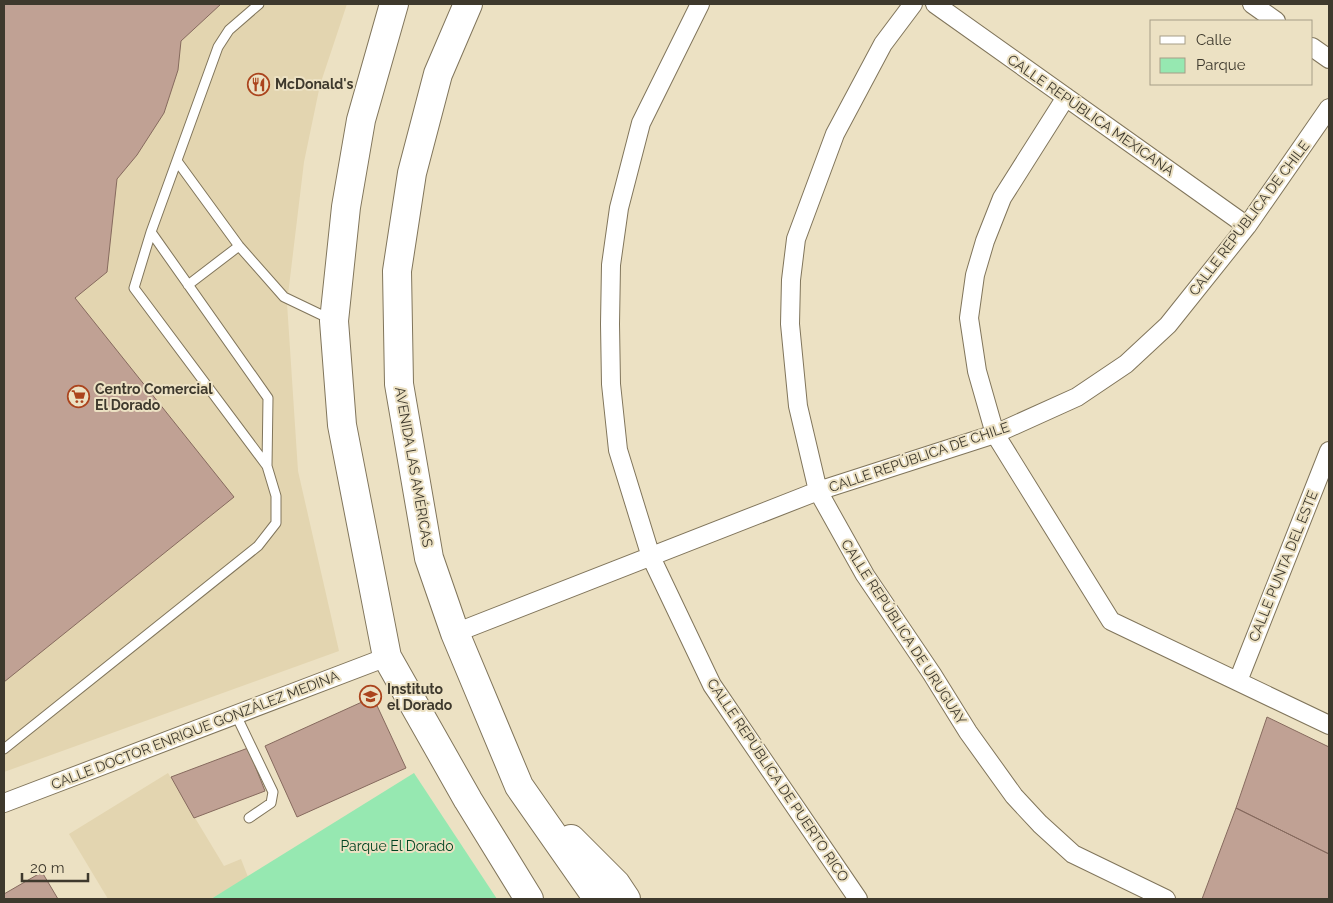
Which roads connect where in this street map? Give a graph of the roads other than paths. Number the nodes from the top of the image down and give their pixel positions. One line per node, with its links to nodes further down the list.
1 (259, 4): 13 (lane)
2 (394, 4): 18 (main road)
3 (468, 4): 24 (main road, AVENIDA LAS AMÉRICAS)
4 (700, 4): 23 (street, CALLE REPÚBLICA DE PUERTO RICO)
5 (913, 4): 22 (street, CALLE REPÚBLICA DE URUGUAY)
6 (935, 4): 11 (street, CALLE REPÚBLICA MEXICANA)
7 (1252, 4): 8 (street)
8 (1275, 20)
9 (1313, 48): 10 (street)
10 (1329, 59)
11 (1066, 97): 14 (street, CALLE REPÚBLICA MEXICANA); 19 (street)
12 (1329, 108): 14 (street, CALLE REPÚBLICA DE CHILE)
13 (177, 161): 15 (lane); 16 (lane)
14 (1247, 226): 19 (street, CALLE REPÚBLICA DE CHILE)
15 (151, 232): 17 (lane); 21 (lane)
16 (239, 246): 17 (lane); 18 (lane)
17 (188, 285): 21 (lane)
18 (334, 321): 25 (main road)
19 (995, 434): 22 (street, CALLE REPÚBLICA DE CHILE); 26 (street)
20 (1329, 451): 26 (street, CALLE PUNTA DEL ESTE)
21 (267, 466): 29 (lane)
22 (818, 492): 23 (street, CALLE REPÚBLICA DE CHILE); 37 (street, CALLE REPÚBLICA DE URUGUAY)
23 (651, 557): 24 (street, CALLE REPÚBLICA DE CHILE); 36 (street, CALLE REPÚBLICA DE PUERTO RICO)
24 (455, 633): 30 (main road, AVENIDA LAS AMÉRICAS)
25 (386, 657): 27 (street, CALLE DOCTOR ENRIQUE GONZÁLEZ MEDINA); 33 (main road)
26 (1238, 681): 28 (street)
27 (236, 715): 31 (street, CALLE DOCTOR ENRIQUE GONZÁLEZ MEDINA); 32 (lane)
28 (1329, 726)
29 (4, 749)
30 (519, 786): 34 (main road, AVENIDA LAS AMÉRICAS); 35 (main road)
31 (4, 803)
32 (249, 818)
33 (530, 899)
34 (598, 899)
35 (626, 899)
36 (858, 899)
37 (1166, 899)

